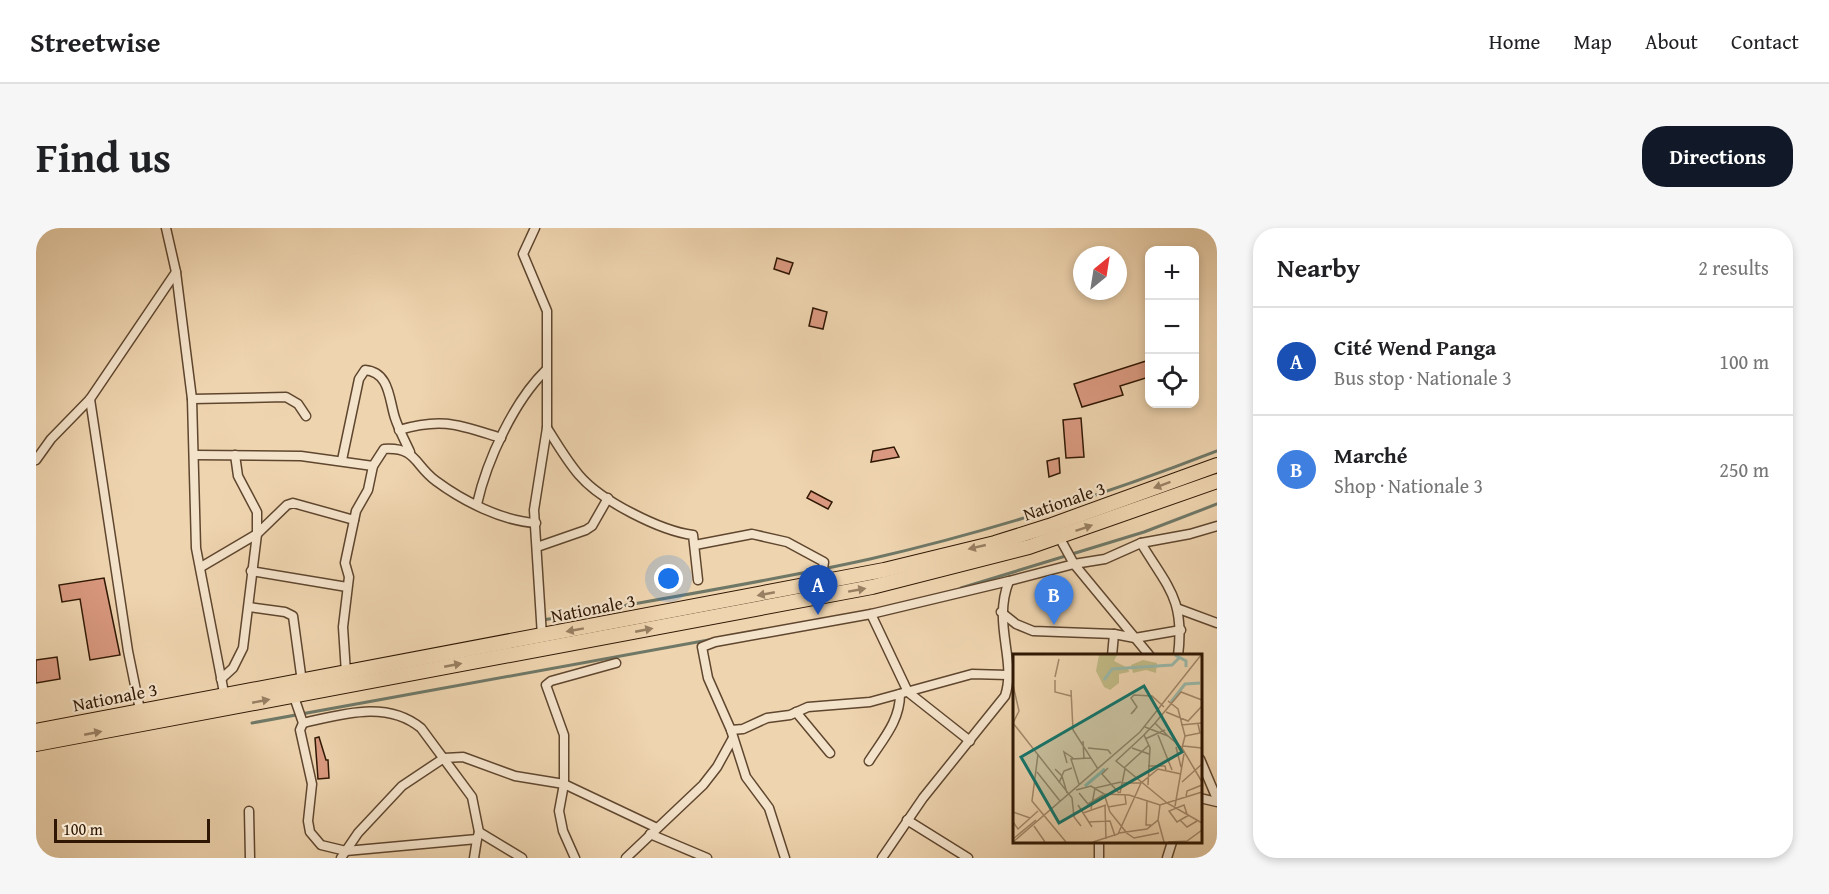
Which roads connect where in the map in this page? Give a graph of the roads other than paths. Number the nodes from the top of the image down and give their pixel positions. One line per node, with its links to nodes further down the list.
1 (166, 228): 3 (street)
2 (535, 228): 4 (street)
3 (176, 272): 5 (street); 6 (street)
4 (546, 370): 8 (street); 10 (street)
5 (90, 399): 14 (street); 57 (street)
6 (192, 399): 7 (street); 12 (street)
7 (306, 416)
8 (547, 428): 19 (street); 22 (street)
9 (399, 430): 10 (street); 11 (street); 15 (street)
10 (501, 438): 20 (street)
11 (410, 452): 17 (street); 20 (street)
12 (194, 455): 13 (street); 31 (street)
13 (235, 455): 15 (street); 25 (street)
14 (36, 460)
15 (342, 460): 17 (street)
16 (1217, 465): 23 (main road, Nationale 3, one-way to 23)
17 (373, 466): 21 (street)
18 (1217, 481): 26 (main road, Nationale 3, one-way to 18)
19 (608, 498): 28 (street); 29 (street)
20 (477, 504): 22 (street)
21 (354, 520): 25 (street); 36 (street)
22 (536, 523): 29 (street)
23 (1049, 526): 26 (street); 35 (main road, Nationale 3, one-way to 35)
24 (1217, 526): 27 (street)
25 (257, 534): 31 (street); 32 (street)
26 (1059, 536): 30 (street); 55 (main road, Nationale 3, one-way to 26)
27 (1141, 543): 30 (street); 38 (street)
28 (695, 545): 33 (street); 35 (street)
29 (537, 547): 44 (street)
30 (1074, 564): 34 (street); 45 (street)
31 (201, 567): 52 (street)
32 (251, 571): 36 (street); 37 (street)
33 (698, 580)
34 (1009, 581): 39 (street); 40 (street)
35 (821, 583): 44 (main road, Nationale 3, one-way to 44)
36 (346, 587): 50 (street)
37 (249, 607): 52 (street); 53 (street)
38 (1179, 609): 41 (street); 42 (street)
39 (1001, 612): 43 (street); 51 (street)
40 (871, 614): 54 (street); 61 (street)
41 (1217, 623)
42 (1181, 630): 45 (street); 48 (street)
43 (1114, 634): 45 (street); 46 (street)
44 (542, 636): 50 (main road, Nationale 3)
45 (1135, 638): 47 (street)
46 (1112, 654)
47 (1148, 654)
48 (1178, 654)
49 (616, 663): 68 (street)
50 (346, 673): 53 (main road, Nationale 3)
51 (1008, 675): 54 (street); 62 (street)
52 (221, 679): 56 (street)
53 (302, 682): 56 (main road, Nationale 3)
54 (904, 693): 58 (street); 62 (street); 66 (street)
55 (293, 694): 56 (main road, Nationale 3, one-way to 55); 59 (street)
56 (226, 702): 57 (main road, Nationale 3); 63 (main road, one-way to 56)
57 (140, 710): 60 (main road, Nationale 3)
58 (796, 711): 61 (street); 64 (street)
59 (303, 723): 65 (street); 77 (street)
60 (36, 731)
61 (732, 734): 73 (street); 84 (street)
62 (970, 741): 72 (street)
63 (36, 744)
64 (830, 753)
65 (444, 758): 68 (street); 74 (street); 77 (street)
66 (869, 761)
67 (1202, 764): 70 (street)
68 (564, 784): 73 (street); 81 (street)
69 (1202, 798): 70 (street)
70 (1217, 801)
71 (249, 811): 78 (street)
72 (908, 820): 85 (street); 86 (street)
73 (654, 831): 82 (street); 83 (street)
74 (478, 835): 77 (street); 79 (street); 80 (street)
75 (1099, 843): 87 (street)
76 (1172, 843): 88 (street)
77 (343, 854)
78 (250, 858)
79 (474, 858)
80 (522, 858)
81 (575, 858)
82 (626, 858)
83 (707, 858)
84 (785, 858)
85 (882, 858)
86 (968, 858)
87 (1100, 858)
88 (1167, 858)

